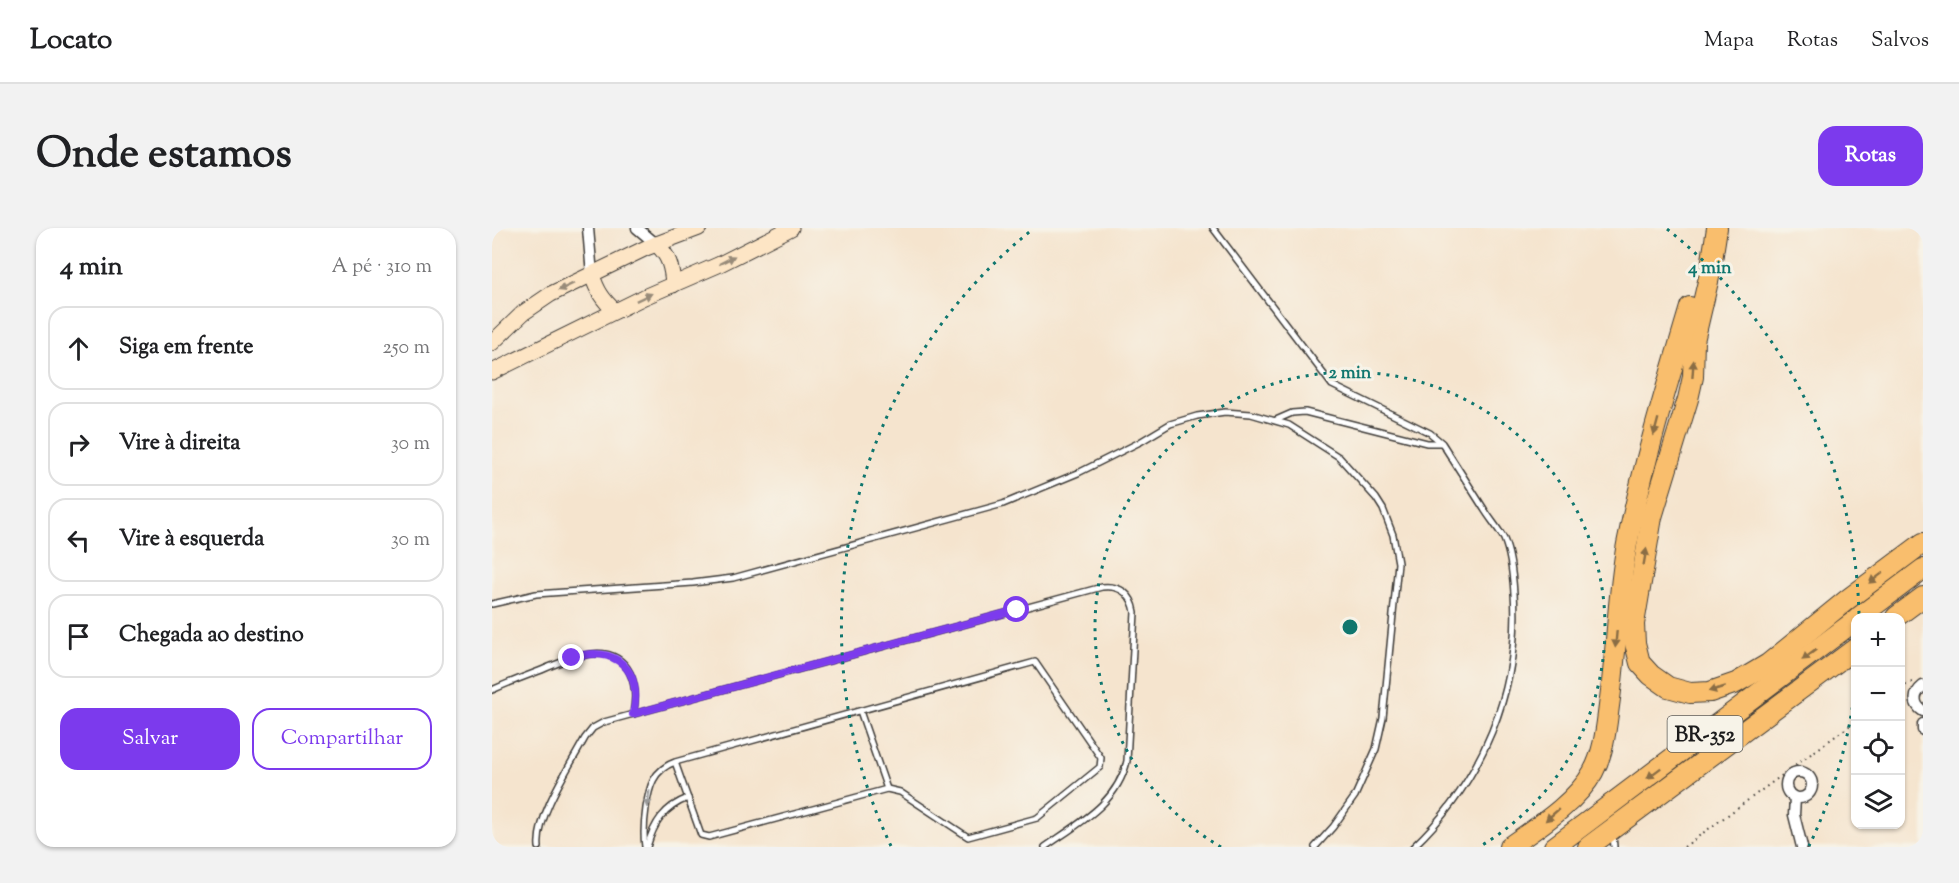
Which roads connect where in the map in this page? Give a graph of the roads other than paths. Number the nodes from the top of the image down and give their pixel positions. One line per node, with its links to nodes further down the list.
1 (588, 228): 9 (street)
2 (637, 228): 8 (street)
3 (699, 228): 8 (street)
4 (790, 228): 10 (street, one-way to 4)
5 (1213, 228): 15 (lane)
6 (1705, 228): 41 (highway, one-way to 41)
7 (1717, 228): 16 (highway, one-way to 7)
8 (657, 244): 9 (street); 10 (street)
9 (592, 275): 11 (street); 12 (street, one-way to 12)
10 (673, 285): 11 (street, one-way to 10)
11 (615, 311): 13 (street)
12 (492, 343)
13 (492, 372)
14 (1276, 420): 15 (lane); 19 (lane); 39 (lane)
15 (1442, 443): 40 (lane)
16 (1923, 543)
17 (1923, 569): 20 (highway, BR-352)
18 (1923, 597): 21 (highway)
19 (492, 604)
20 (1865, 613)
21 (1902, 613)
22 (1851, 624): 42 (highway, BR-352, one-way to 42)
23 (1851, 652): 35 (highway, BR-352)
24 (1923, 686): 27 (street)
25 (492, 690): 28 (lane)
26 (860, 711): 31 (lane); 32 (lane); 32 (lane)
27 (1923, 711)
28 (633, 714): 36 (lane); 38 (lane)
29 (1923, 724): 30 (street)
30 (1923, 729)
31 (675, 762): 33 (lane); 37 (lane, one-way to 37)
32 (887, 789): 33 (lane)
33 (688, 798): 37 (lane)
34 (1795, 798): 44 (street)
35 (1613, 838): 43 (highway, BR-352)
36 (539, 847)
37 (646, 847)
38 (1045, 847)
39 (1315, 847)
40 (1413, 847)
41 (1509, 847)
42 (1554, 847)
43 (1588, 847)
44 (1802, 847)

